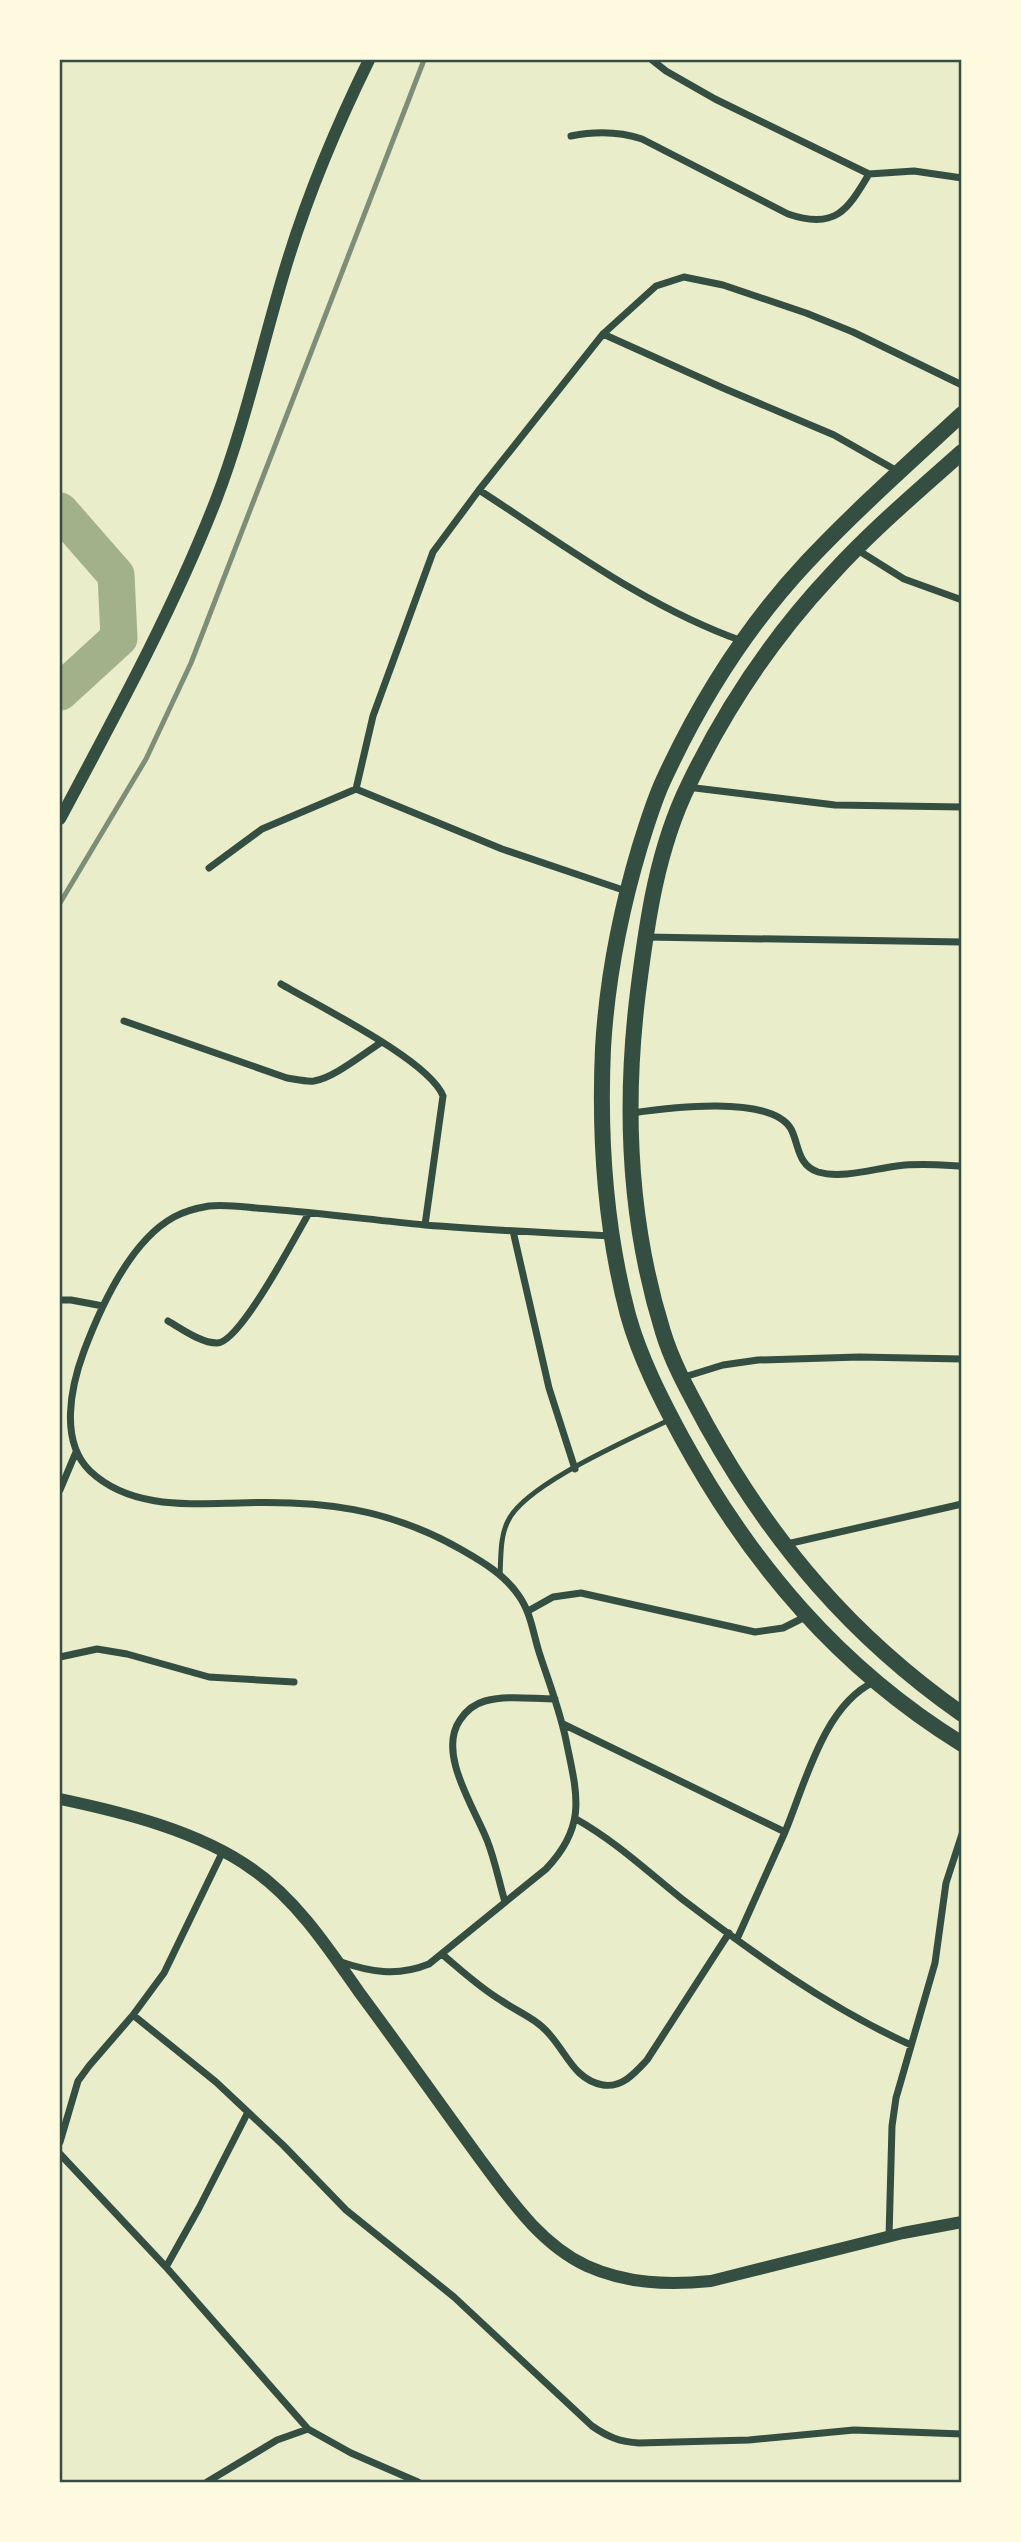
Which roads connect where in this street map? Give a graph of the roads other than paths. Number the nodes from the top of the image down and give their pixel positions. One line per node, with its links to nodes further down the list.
1 (369, 60): 18 (street)
2 (652, 60): 4 (street)
3 (571, 136): 4 (street)
4 (869, 174): 5 (street)
5 (961, 178)
6 (603, 334): 7 (street); 10 (street); 11 (street)
7 (961, 385)
8 (961, 414): 10 (main road)
9 (961, 453): 12 (main road)
10 (899, 472): 14 (main road)
11 (479, 490): 14 (street); 16 (street)
12 (856, 549): 13 (street); 15 (main road)
13 (961, 600)
14 (743, 641): 20 (main road)
15 (687, 787): 17 (street); 21 (main road)
16 (356, 789): 19 (street); 20 (street)
17 (961, 807)
18 (60, 818)
19 (209, 868)
20 (626, 891): 31 (main road)
21 (645, 937): 22 (street); 26 (main road)
22 (961, 942)
23 (281, 984): 25 (street)
24 (124, 1021): 25 (street)
25 (382, 1042): 29 (street)
26 (631, 1113): 27 (street); 32 (main road)
27 (961, 1166)
28 (309, 1213): 29 (street); 35 (street); 36 (street)
29 (425, 1225): 30 (street)
30 (513, 1231): 31 (street); 41 (street)
31 (611, 1236): 33 (main road)
32 (647, 1270): 33 (main road); 38 (main road)
33 (619, 1278): 39 (main road)
34 (60, 1300): 35 (street)
35 (103, 1306): 40 (street)
36 (168, 1321)
37 (961, 1359): 38 (street)
38 (681, 1378): 44 (main road)
39 (672, 1419): 41 (lane); 47 (main road)
40 (76, 1452): 42 (street); 45 (street)
41 (575, 1469): 45 (lane)
42 (60, 1490)
43 (961, 1504): 44 (street)
44 (783, 1545): 52 (main road)
45 (500, 1574): 46 (street)
46 (528, 1611): 47 (street); 51 (street)
47 (807, 1616): 50 (main road)
48 (60, 1657): 49 (street)
49 (294, 1682)
50 (874, 1682): 54 (main road); 57 (street)
51 (555, 1699): 53 (street); 60 (street)
52 (961, 1714)
53 (563, 1724): 56 (street); 57 (street)
54 (961, 1744)
55 (60, 1799): 59 (street)
56 (576, 1819): 60 (street); 61 (street)
57 (786, 1832): 62 (street)
58 (961, 1834): 66 (street)
59 (223, 1851): 64 (street); 65 (street)
60 (505, 1902): 63 (street)
61 (729, 1933): 62 (street); 63 (street)
62 (737, 1939): 66 (street)
63 (443, 1955): 64 (street)
64 (337, 1961): 71 (street)
65 (133, 2015): 67 (street); 68 (street)
66 (911, 2045): 71 (street)
67 (248, 2112): 72 (street); 74 (street)
68 (60, 2142)
69 (60, 2154): 72 (street)
70 (961, 2222): 71 (street)
71 (889, 2236)
72 (166, 2267): 73 (street)
73 (308, 2429): 75 (street); 76 (street)
74 (961, 2434)
75 (207, 2483)
76 (418, 2483)

